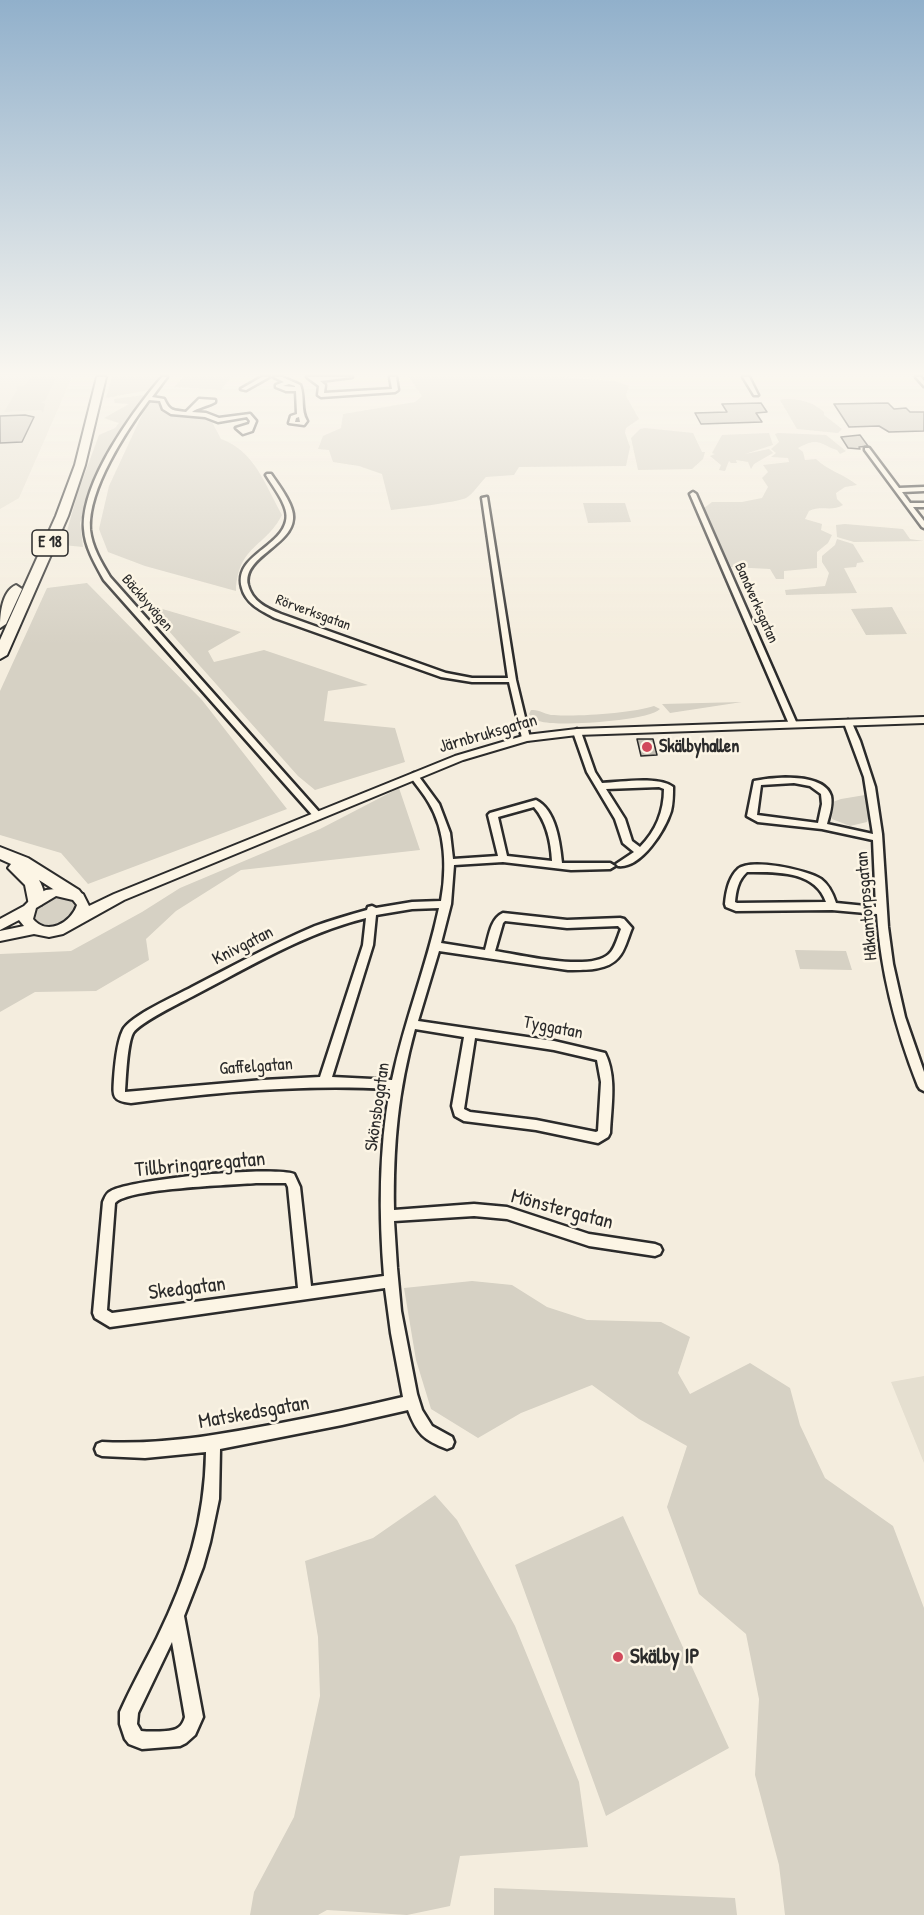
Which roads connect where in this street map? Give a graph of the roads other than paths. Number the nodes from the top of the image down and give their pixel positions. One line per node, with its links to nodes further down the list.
1 (68, 466): 13 (highway, E 18)
2 (78, 466): 14 (highway, E 18)
3 (107, 466): 23 (street, Bäckbyvägen)
4 (880, 466): 7 (street)
5 (269, 475): 15 (street, Rörverksgatan)
6 (924, 489): 7 (street)
7 (898, 490): 10 (street)
8 (693, 494): 18 (street, Bandverksgatan)
9 (485, 498): 15 (street)
10 (909, 505): 11 (street); 12 (street)
11 (924, 505)
12 (924, 526)
13 (0, 624)
14 (0, 655)
15 (512, 681): 20 (street)
16 (924, 720): 17 (street, Järnbruksgatan)
17 (848, 723): 18 (street, Järnbruksgatan); 25 (street, Håkantorpsgatan)
18 (793, 724): 19 (street, Järnbruksgatan)
19 (576, 732): 20 (street, Järnbruksgatan); 22 (street)
20 (526, 738): 21 (street, Järnbruksgatan)
21 (414, 776): 23 (street, Järnbruksgatan); 29 (street, Skönsbogatan)
22 (600, 786): 26 (street); 26 (street)
23 (317, 815): 34 (street, Järnbruksgatan)
24 (822, 826): 24 (street); 25 (street)
25 (878, 838): 40 (street, Håkantorpsgatan)
26 (641, 852): 31 (street)
27 (0, 853): 35 (highway)
28 (503, 859): 29 (street); 32 (street); 32 (street)
29 (450, 862): 36 (street, Skönsbogatan)
30 (0, 863): 37 (highway)
31 (621, 864)
32 (557, 865): 33 (street)
33 (610, 866)
34 (156, 882): 35 (street, Järnbruksgatan); 41 (street, Järnbruksgatan)
35 (76, 896): 37 (street); 41 (street)
36 (446, 904): 39 (street, Knivgatan); 45 (street, Skönsbogatan)
37 (31, 905): 42 (street); 43 (street)
38 (832, 906): 38 (street); 40 (street)
39 (372, 910): 49 (street); 52 (street, Knivgatan)
40 (881, 912): 51 (street, Håkantorpsgatan)
41 (76, 921): 43 (street)
42 (0, 925)
43 (34, 929): 44 (street)
44 (0, 936)
45 (434, 946): 46 (street); 47 (street, Skönsbogatan)
46 (489, 955): 46 (street)
47 (411, 1024): 48 (street, Tyggatan); 50 (street, Skönsbogatan)
48 (470, 1034): 48 (street, Tyggatan)
49 (325, 1081): 50 (street, Gaffelgatan); 52 (street, Gaffelgatan)
50 (396, 1085): 54 (street, Skönsbogatan)
51 (924, 1086)
52 (120, 1095)
53 (109, 1202): 57 (street, Tillbringaregatan); 57 (street, Skedgatan)
54 (388, 1216): 55 (street, Mönstergatan); 56 (street, Skönsbogatan)
55 (655, 1250)
56 (391, 1281): 57 (street, Skedgatan); 58 (street, Skönsbogatan)
57 (305, 1294)
58 (412, 1402): 59 (street, Skönsbogatan); 60 (street, Matskedsgatan)
59 (447, 1442)
60 (213, 1444): 61 (street, Matskedsgatan); 62 (street)
61 (102, 1449)
62 (176, 1617): 62 (street)

